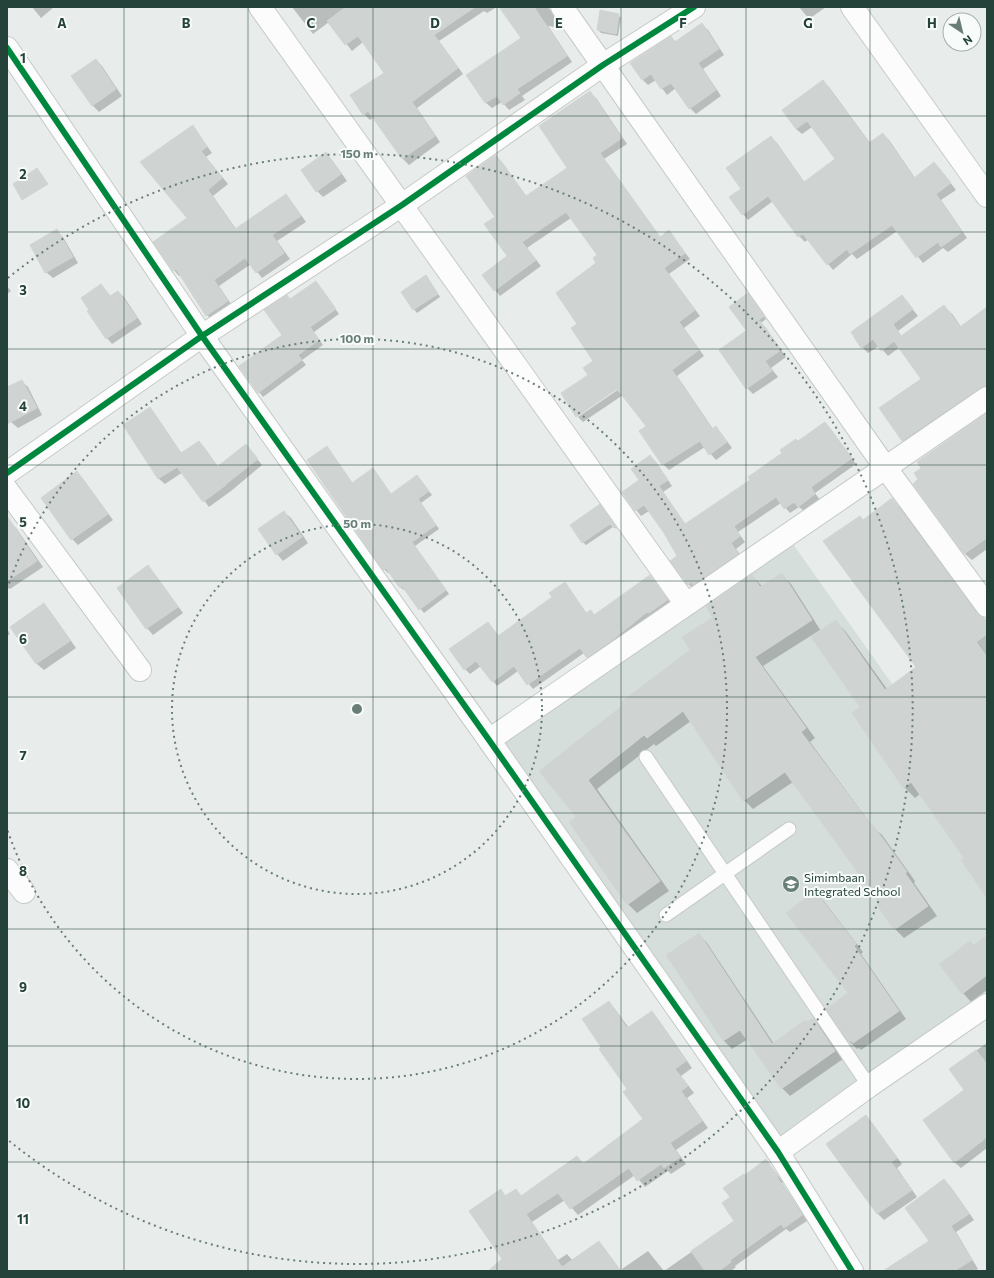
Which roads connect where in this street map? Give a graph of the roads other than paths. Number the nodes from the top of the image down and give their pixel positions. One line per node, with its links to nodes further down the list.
1 (260, 7): 8 (street)
2 (562, 7): 6 (street)
3 (694, 7): 6 (street)
4 (852, 7): 7 (street)
5 (7, 48): 9 (street)
6 (603, 65): 8 (street); 11 (street)
7 (987, 196)
8 (402, 205): 9 (street); 14 (street)
9 (202, 336): 12 (street); 17 (street)
10 (987, 398): 11 (street)
11 (885, 467): 14 (street); 15 (street)
12 (7, 473)
13 (7, 490): 16 (street)
14 (686, 604): 17 (street)
15 (987, 606)
16 (140, 670)
17 (489, 740): 26 (street)
18 (646, 757): 21 (lane)
19 (789, 829): 21 (lane)
20 (7, 870): 22 (street)
21 (725, 874): 23 (lane); 25 (lane)
22 (24, 892)
23 (666, 915)
24 (987, 1006): 25 (street)
25 (869, 1086): 26 (street)
26 (778, 1152): 27 (street)
27 (852, 1271)

